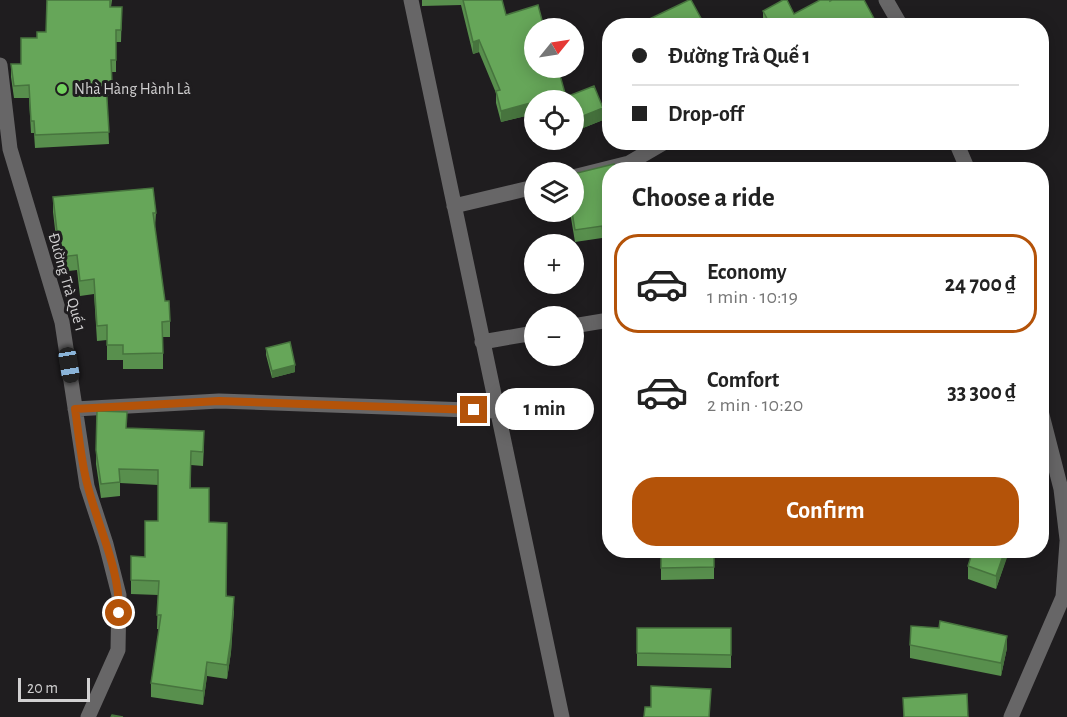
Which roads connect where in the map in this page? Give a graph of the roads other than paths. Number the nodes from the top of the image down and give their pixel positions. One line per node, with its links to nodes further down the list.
1 (411, 0): 10 (street)
2 (886, 0): 3 (street)
3 (896, 18)
4 (0, 64): 15 (street, Đường Trà Quế 1)
5 (651, 150): 6 (street)
6 (631, 162)
7 (602, 170): 8 (street)
8 (584, 174)
9 (524, 189): 10 (street)
10 (454, 206): 14 (street)
11 (602, 321): 12 (street)
12 (584, 324)
13 (524, 335): 14 (street)
14 (482, 342): 16 (street)
15 (75, 409): 16 (street); 19 (street, Đường Trà Quế 1)
16 (496, 411): 20 (street)
17 (1049, 442): 18 (street)
18 (1067, 541): 21 (street)
19 (88, 717)
20 (562, 717)
21 (1011, 717)

